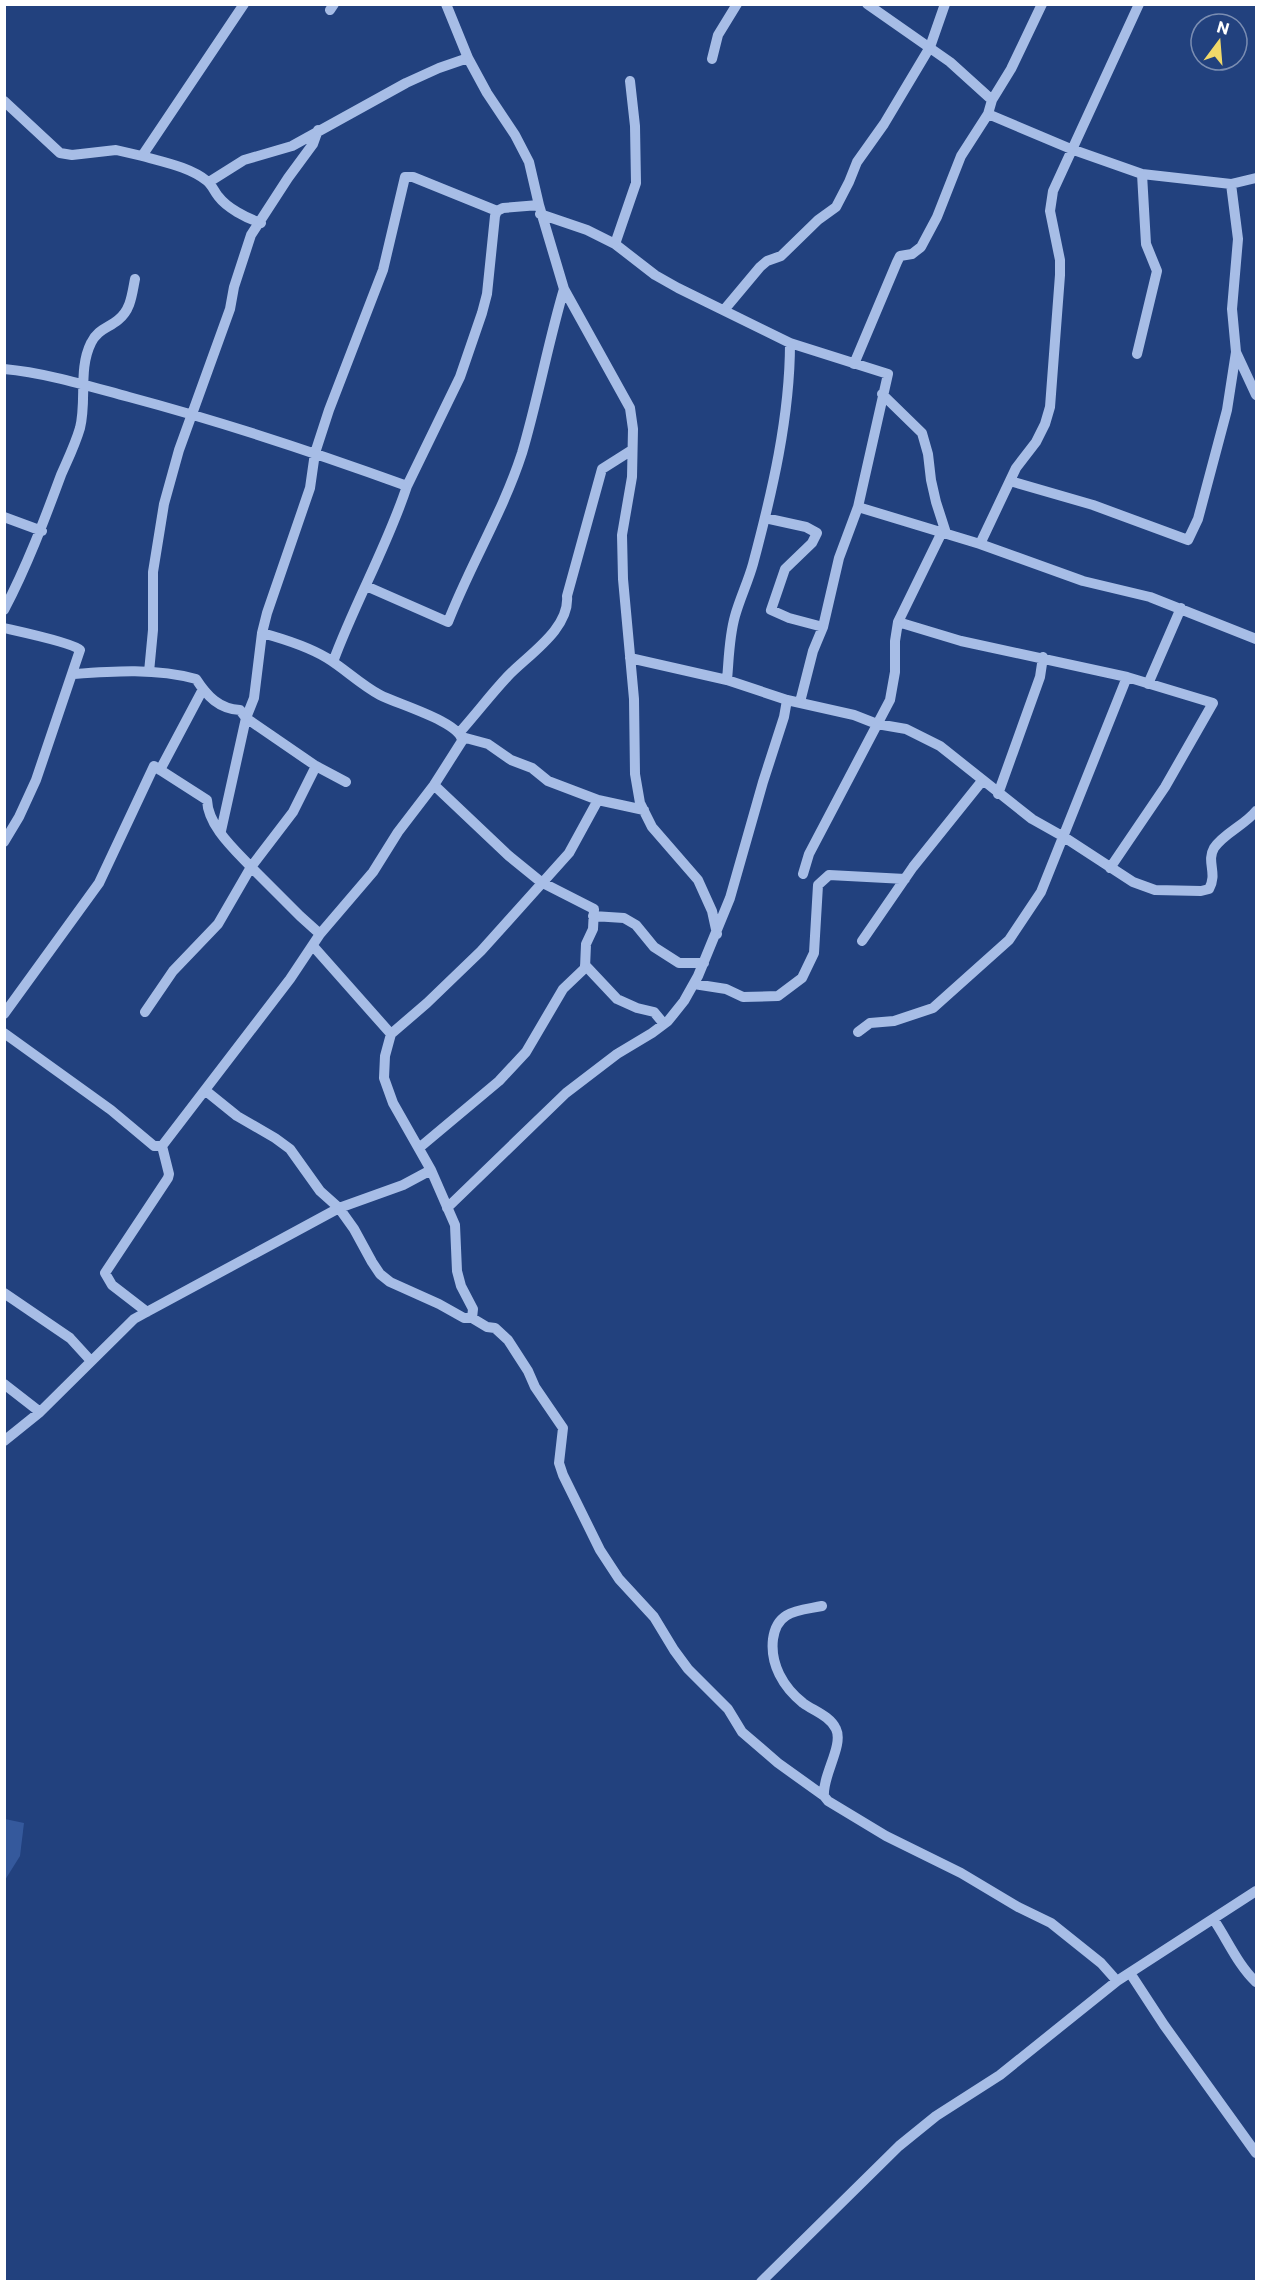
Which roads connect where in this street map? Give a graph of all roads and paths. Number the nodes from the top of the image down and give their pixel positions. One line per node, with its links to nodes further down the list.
1 (244, 4): 17 (street)
2 (446, 4): 9 (street)
3 (737, 4): 10 (street)
4 (867, 4): 8 (street)
5 (945, 4): 8 (street)
6 (1042, 4): 12 (street)
7 (1139, 4): 16 (street)
8 (930, 47): 12 (street); 28 (street)
9 (468, 58): 15 (street); 22 (street)
10 (712, 59)
11 (630, 81): 25 (street)
12 (992, 100): 14 (street)
13 (4, 101): 17 (street)
14 (988, 114): 16 (street); 32 (street)
15 (318, 130): 20 (street); 24 (street)
16 (1071, 149): 18 (street); 40 (street)
17 (142, 156): 20 (street)
18 (1142, 174): 21 (street); 31 (street)
19 (1257, 178): 21 (street)
20 (209, 182): 24 (street)
21 (1231, 184): 30 (street)
22 (539, 209): 23 (street); 25 (street); 27 (street)
23 (497, 211): 39 (street); 41 (street)
24 (261, 223): 37 (street)
25 (615, 244): 28 (street)
26 (135, 279): 34 (street)
27 (564, 289): 38 (street); 48 (street)
28 (724, 310): 29 (street)
29 (790, 343): 32 (street); 44 (street)
30 (1236, 352): 36 (street); 40 (street)
31 (1137, 354)
32 (854, 364): 35 (street)
33 (4, 369): 34 (street)
34 (84, 385): 37 (street); 45 (street)
35 (882, 393): 42 (street); 46 (street)
36 (1257, 395)
37 (193, 416): 39 (street); 59 (street)
38 (633, 450): 57 (street); 69 (street)
39 (315, 453): 41 (street); 54 (street)
40 (1010, 481): 47 (street)
41 (407, 486): 48 (street)
42 (858, 507): 46 (street); 52 (street)
43 (4, 517): 45 (street)
44 (765, 518): 52 (street); 62 (street)
45 (42, 531): 50 (street)
46 (944, 533): 47 (street); 51 (street)
47 (980, 544): 49 (street)
48 (366, 586): 58 (street)
49 (1181, 608): 55 (street); 63 (street)
50 (4, 610)
51 (898, 622): 56 (street); 68 (street)
52 (823, 627): 66 (street)
53 (4, 628): 60 (street)
54 (262, 633): 58 (street); 67 (street)
55 (1257, 639)
56 (1043, 657): 61 (street); 75 (street)
57 (630, 658): 62 (street); 77 (street)
58 (333, 662): 69 (street)
59 (149, 672): 60 (street); 64 (street)
60 (74, 674): 81 (street)
61 (1127, 677): 63 (street); 80 (street)
62 (727, 680): 65 (street)
63 (1148, 684): 83 (street)
64 (203, 689): 67 (street); 71 (street)
65 (788, 700): 66 (street); 89 (street)
66 (800, 702): 68 (street)
67 (246, 718): 70 (street); 79 (street)
68 (877, 724): 72 (street); 84 (street)
69 (461, 735): 74 (street); 76 (street)
70 (316, 766): 73 (street); 82 (street)
71 (160, 770): 79 (street); 96 (street)
72 (982, 781): 75 (street); 85 (street)
73 (346, 782)
74 (434, 785): 86 (street); 88 (street)
75 (998, 794): 80 (street)
76 (598, 800): 77 (street); 86 (street)
77 (644, 810): 89 (street)
78 (1257, 811): 83 (street)
79 (221, 831): 82 (street)
80 (1064, 837): 83 (street); 98 (street)
81 (4, 842)
82 (251, 867): 88 (street); 95 (street)
83 (1110, 868)
84 (803, 874)
85 (905, 879): 90 (street); 94 (street)
86 (541, 882): 87 (street); 100 (street)
87 (593, 916): 92 (street); 93 (street)
88 (320, 934): 91 (street)
89 (717, 934): 92 (street)
90 (862, 941)
91 (313, 946): 100 (street); 101 (street)
92 (704, 963): 94 (street)
93 (585, 968): 97 (street); 103 (street)
94 (694, 984): 97 (street)
95 (145, 1012)
96 (4, 1014)
97 (664, 1024): 106 (street)
98 (858, 1032)
99 (4, 1033): 102 (street)
100 (391, 1034): 103 (street)
101 (206, 1091): 102 (street); 105 (street)
102 (162, 1146): 108 (street)
103 (419, 1148): 104 (street)
104 (431, 1170): 105 (street); 106 (street)
105 (339, 1208): 108 (street); 109 (street)
106 (447, 1208): 109 (street)
107 (4, 1293): 110 (street)
108 (147, 1312): 110 (street)
109 (472, 1318): 115 (street)
110 (91, 1361): 112 (street)
111 (4, 1384): 112 (street)
112 (40, 1412): 113 (street)
113 (4, 1441)
114 (822, 1606): 115 (street)
115 (824, 1796): 119 (street)
116 (1257, 1891): 117 (street)
117 (1214, 1920): 118 (street); 120 (street)
118 (1130, 1973): 119 (street); 121 (street)
119 (1117, 1981): 122 (street)
120 (1257, 1983)
121 (1257, 2153)
122 (761, 2282)

